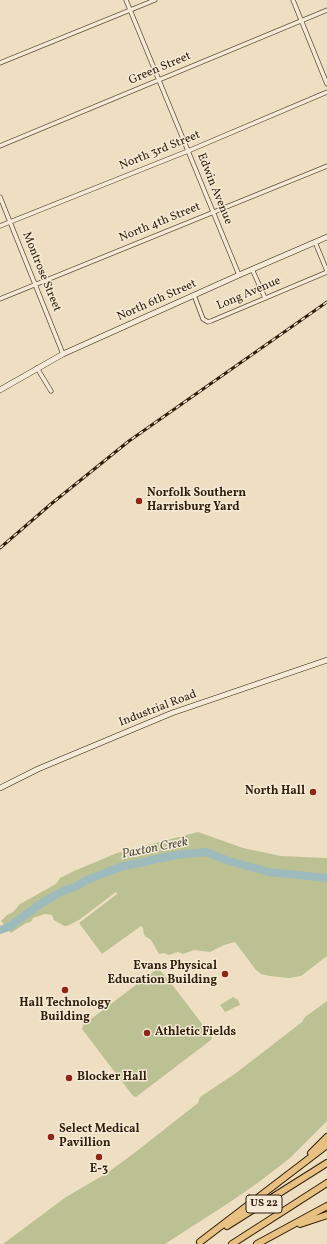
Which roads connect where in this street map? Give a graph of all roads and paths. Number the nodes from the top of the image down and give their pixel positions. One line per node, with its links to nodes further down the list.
1 (126, 0): 4 (street, Edwin Avenue)
2 (155, 0): 4 (street)
3 (292, 0): 6 (street)
4 (130, 10): 7 (street); 8 (street, Edwin Avenue)
5 (327, 10): 6 (street, Green Street)
6 (301, 21): 8 (street, Green Street); 9 (street)
7 (0, 63)
8 (159, 80): 11 (street, Green Street); 12 (street, Edwin Avenue)
9 (327, 84)
10 (327, 92): 12 (street, North 3rd Street)
11 (0, 146)
12 (188, 151): 15 (street, Edwin Avenue); 16 (street, North 3rd Street)
13 (327, 166): 15 (street, North 4th Street)
14 (0, 197): 16 (street, Montrose Street)
15 (213, 212): 22 (street, Edwin Avenue); 23 (street, North 4th Street)
16 (10, 222): 17 (street, North 3rd Street); 23 (street, Montrose Street)
17 (0, 226)
18 (327, 237): 19 (street, North 6th Street)
19 (315, 242): 20 (street, North 6th Street); 21 (street)
20 (252, 269): 22 (street, North 6th Street); 25 (street)
21 (327, 271): 25 (street, Long Avenue)
22 (239, 275): 24 (street, North 6th Street)
23 (35, 285): 26 (street, North 4th Street); 27 (street, Montrose Street)
24 (194, 295): 25 (street, Long Avenue); 27 (street, North 6th Street)
25 (265, 298)
26 (0, 299)
27 (63, 354): 28 (street, North 6th Street)
28 (37, 368): 29 (street, North 6th Street); 30 (street)
29 (0, 390)
30 (50, 391)
31 (327, 660): 32 (street, Industrial Road)
32 (0, 788)
33 (327, 1137): 36 (highway)
34 (327, 1145): 36 (highway)
35 (327, 1163): 41 (highway, US 22)
36 (292, 1171): 41 (highway)
37 (327, 1183): 42 (highway, US 22)
38 (327, 1206): 40 (highway)
39 (327, 1215): 40 (highway)
40 (276, 1233): 43 (highway)
41 (199, 1243)
42 (232, 1244)
43 (257, 1244)

